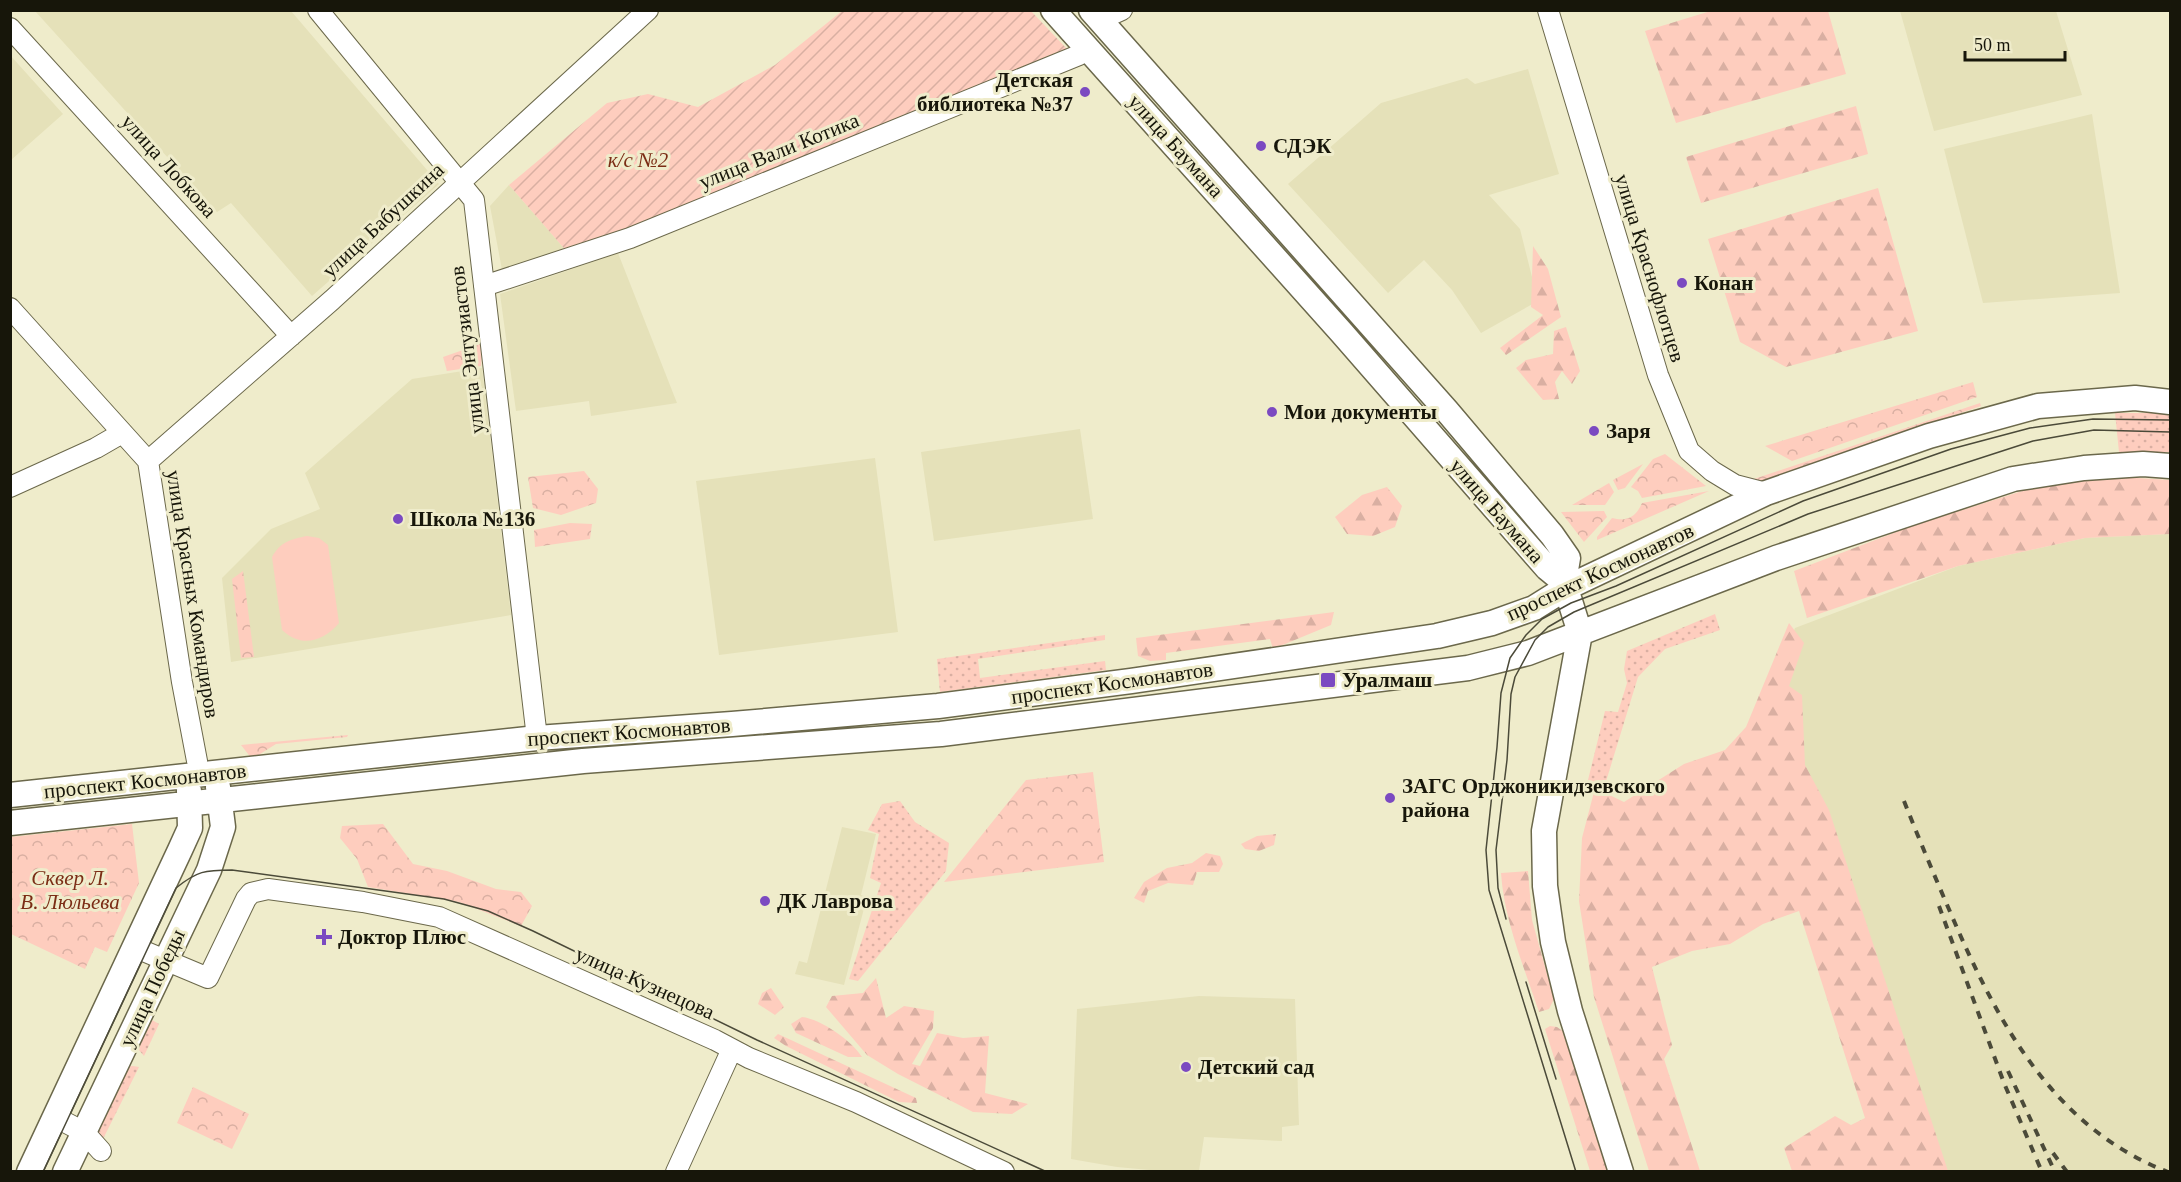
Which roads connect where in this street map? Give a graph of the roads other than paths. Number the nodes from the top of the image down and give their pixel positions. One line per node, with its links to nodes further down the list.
1 (318, 10): 9 (street, улица Энтузиастов)
2 (648, 10): 9 (street, улица Бабушкина)
3 (1053, 10): 8 (main road, улица Баумана)
4 (1122, 10): 6 (street)
5 (1548, 10): 18 (street, улица Краснофлотцев)
6 (1095, 15): 19 (main road, улица Баумана)
7 (10, 28): 12 (street, улица Лобкова)
8 (1088, 49): 10 (street, улица Вали Котика); 19 (main road, улица Баумана)
9 (460, 181): 10 (street, улица Энтузиастов); 12 (street, улица Бабушкина)
10 (484, 286): 21 (street, улица Энтузиастов)
11 (10, 308): 14 (street, улица Красных Командиров)
12 (291, 336): 15 (street, улица Бабушкина)
13 (2170, 402): 18 (main road, проспект Космонавтов)
14 (122, 434): 15 (street, улица Красных Командиров); 17 (street)
15 (148, 461): 22 (street, улица Красных Командиров)
16 (2170, 466): 20 (main road, проспект Космонавтов)
17 (10, 487)
18 (1766, 493): 19 (main road, проспект Космонавтов)
19 (1565, 585): 20 (main road); 21 (main road, проспект Космонавтов)
20 (1580, 633): 24 (main road, проспект Космонавтов); 37 (main road)
21 (537, 738): 22 (main road, проспект Космонавтов)
22 (200, 770): 23 (main road, проспект Космонавтов); 24 (main road, улица Победы); 25 (main road, улица Победы)
23 (10, 795)
24 (220, 802): 25 (main road, проспект Космонавтов); 28 (main road, улица Победы)
25 (190, 804): 26 (main road, проспект Космонавтов); 27 (main road, улица Победы)
26 (10, 823)
27 (134, 947): 28 (street); 30 (main road, улица Победы)
28 (165, 960): 29 (street, улица Кузнецова); 31 (main road, улица Победы)
29 (724, 1045): 35 (street); 36 (street, улица Кузнецова)
30 (55, 1117): 31 (street); 33 (main road, улица Победы)
31 (84, 1132): 32 (street); 34 (main road, улица Победы)
32 (100, 1151)
33 (30, 1172)
34 (65, 1172)
35 (676, 1172)
36 (1004, 1172)
37 (1621, 1172)

